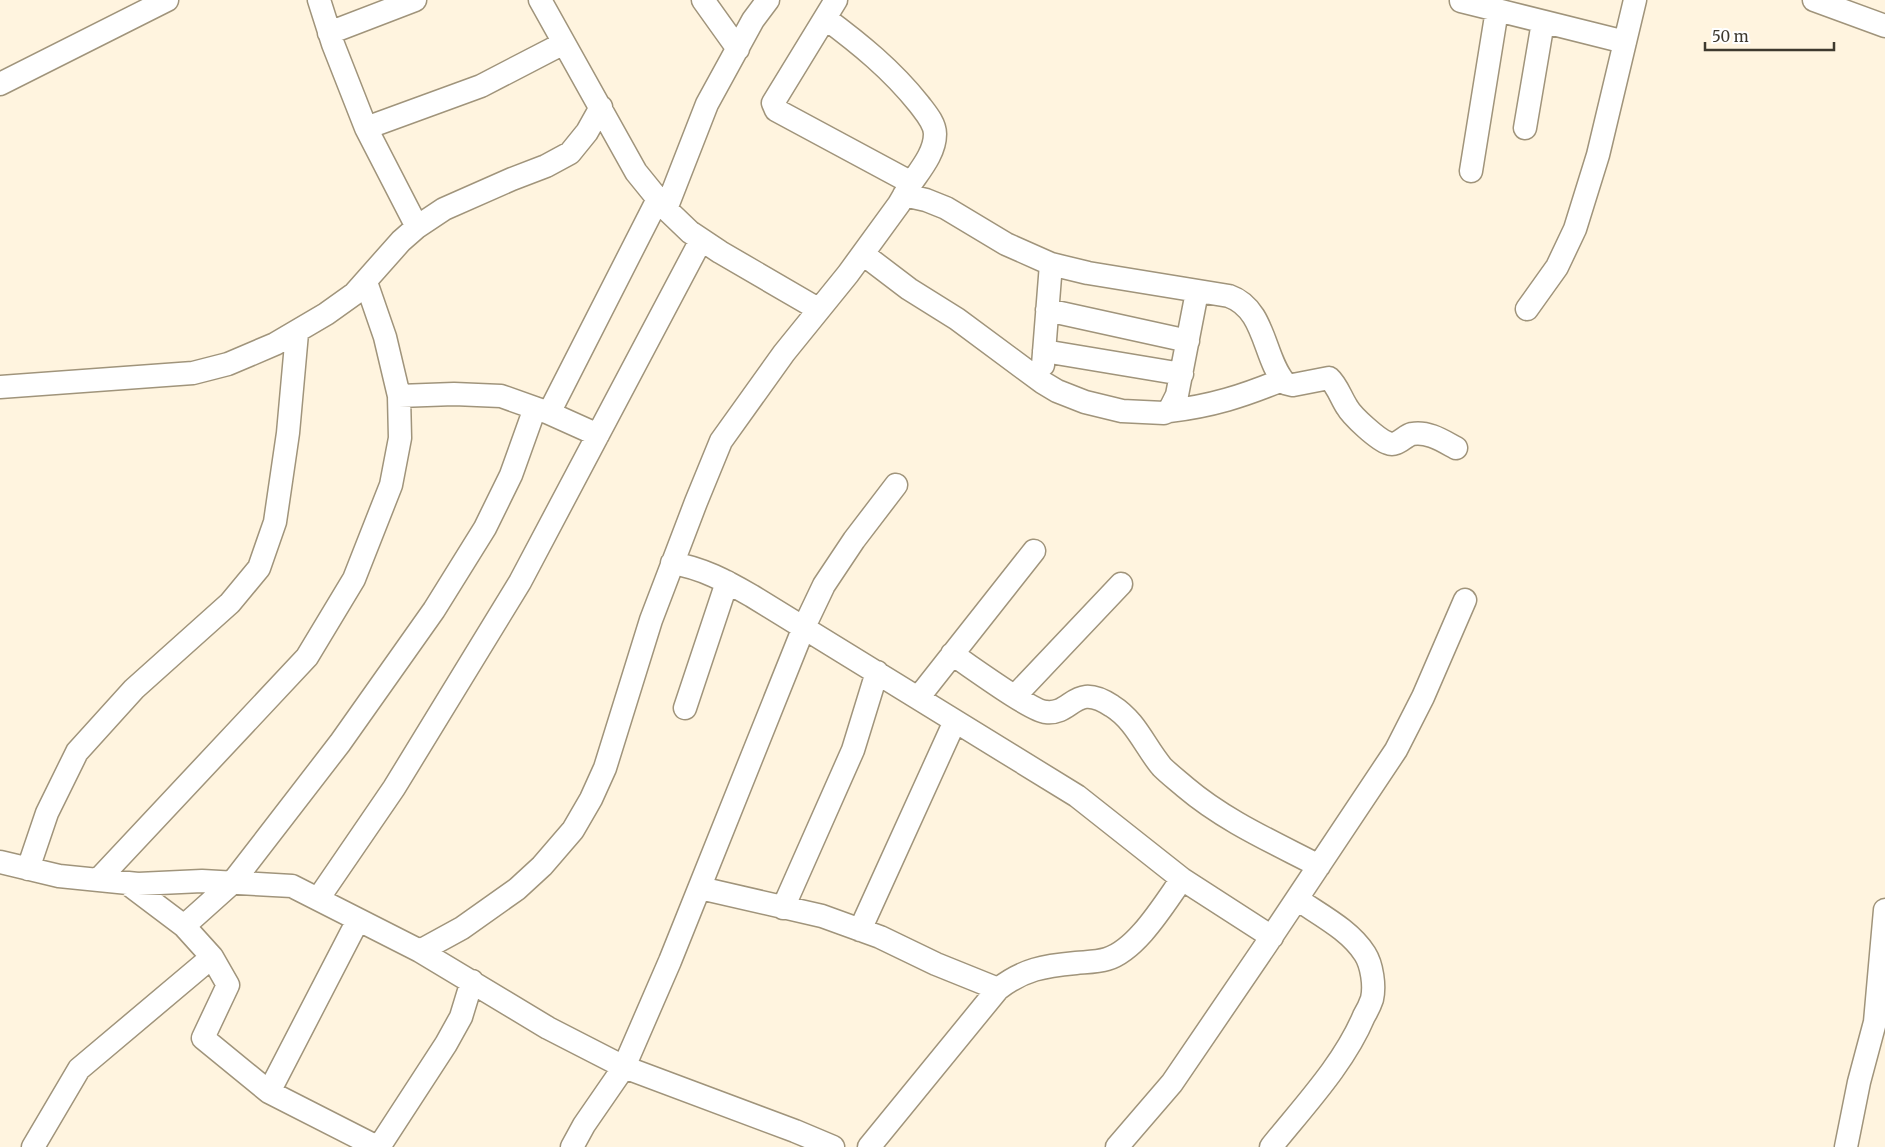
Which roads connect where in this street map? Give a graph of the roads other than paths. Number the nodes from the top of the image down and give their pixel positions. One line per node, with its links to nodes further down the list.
1 (167, 0): 18 (street)
2 (319, 0): 14 (street)
3 (415, 0): 14 (street)
4 (540, 0): 16 (street)
5 (703, 0): 17 (street)
6 (768, 0): 17 (street)
7 (1635, 0): 15 (street)
8 (1814, 0): 13 (street)
9 (1461, 1): 11 (street)
10 (831, 9): 23 (street); 23 (street)
11 (1497, 10): 12 (street); 22 (street)
12 (1544, 22): 15 (street); 21 (street)
13 (1885, 26)
14 (329, 33): 20 (street)
15 (1625, 42): 32 (street)
16 (564, 43): 19 (street); 20 (street)
17 (738, 49): 24 (street)
18 (0, 84)
19 (600, 107): 24 (street); 25 (street)
20 (366, 128): 25 (street)
21 (1525, 128)
22 (1471, 171)
23 (907, 190): 27 (street); 28 (street)
24 (662, 204): 26 (street); 43 (street)
25 (417, 227): 29 (street)
26 (701, 240): 31 (street); 44 (street)
27 (863, 254): 31 (street); 39 (street)
28 (1051, 264): 30 (street); 33 (street)
29 (366, 282): 34 (street); 41 (street)
30 (1197, 292): 35 (street); 38 (street)
31 (818, 309): 48 (street)
32 (1527, 309)
33 (1047, 310): 35 (street); 36 (street)
34 (297, 332): 40 (street); 61 (street)
35 (1188, 341): 37 (street)
36 (1044, 351): 37 (street); 39 (street)
37 (1182, 374): 42 (street)
38 (1282, 380): 42 (street); 45 (street)
39 (1042, 382): 42 (street)
40 (0, 387)
41 (399, 396): 43 (street); 63 (street)
42 (1169, 410)
43 (542, 411): 44 (street); 65 (street)
44 (598, 435): 67 (street)
45 (1456, 448)
46 (896, 484): 52 (street)
47 (1034, 551): 53 (street)
48 (672, 563): 49 (street); 75 (street)
49 (728, 582): 52 (street); 57 (street)
50 (1121, 584): 55 (street)
51 (1465, 600): 60 (street)
52 (804, 627): 54 (street); 66 (street)
53 (952, 654): 55 (street); 56 (street)
54 (877, 672): 56 (street); 69 (street)
55 (1015, 696): 60 (street)
56 (918, 698): 58 (street)
57 (685, 708)
58 (955, 721): 62 (street); 73 (street)
59 (0, 862): 61 (street)
60 (1319, 866): 68 (street)
61 (28, 869): 63 (street)
62 (1182, 879): 74 (street); 78 (street)
63 (98, 880): 64 (street)
64 (127, 883): 65 (street); 72 (street)
65 (232, 883): 67 (street); 72 (street)
66 (700, 888): 69 (street); 80 (street)
67 (318, 899): 70 (street)
68 (1297, 899): 74 (street); 88 (street)
69 (783, 908): 73 (street)
70 (358, 920): 75 (street); 81 (street)
71 (1884, 924): 79 (street)
72 (184, 926): 76 (street)
73 (860, 930): 78 (street)
74 (1272, 936): 87 (street)
75 (420, 951): 77 (street)
76 (212, 957): 81 (street); 82 (street)
77 (472, 981): 80 (street); 83 (street)
78 (998, 990): 86 (street)
79 (1880, 1023): 89 (street)
80 (624, 1067): 84 (street); 85 (street)
81 (268, 1092): 83 (street)
82 (33, 1147)
83 (378, 1147)
84 (572, 1147)
85 (833, 1147)
86 (869, 1147)
87 (1116, 1147)
88 (1271, 1147)
89 (1846, 1147)

